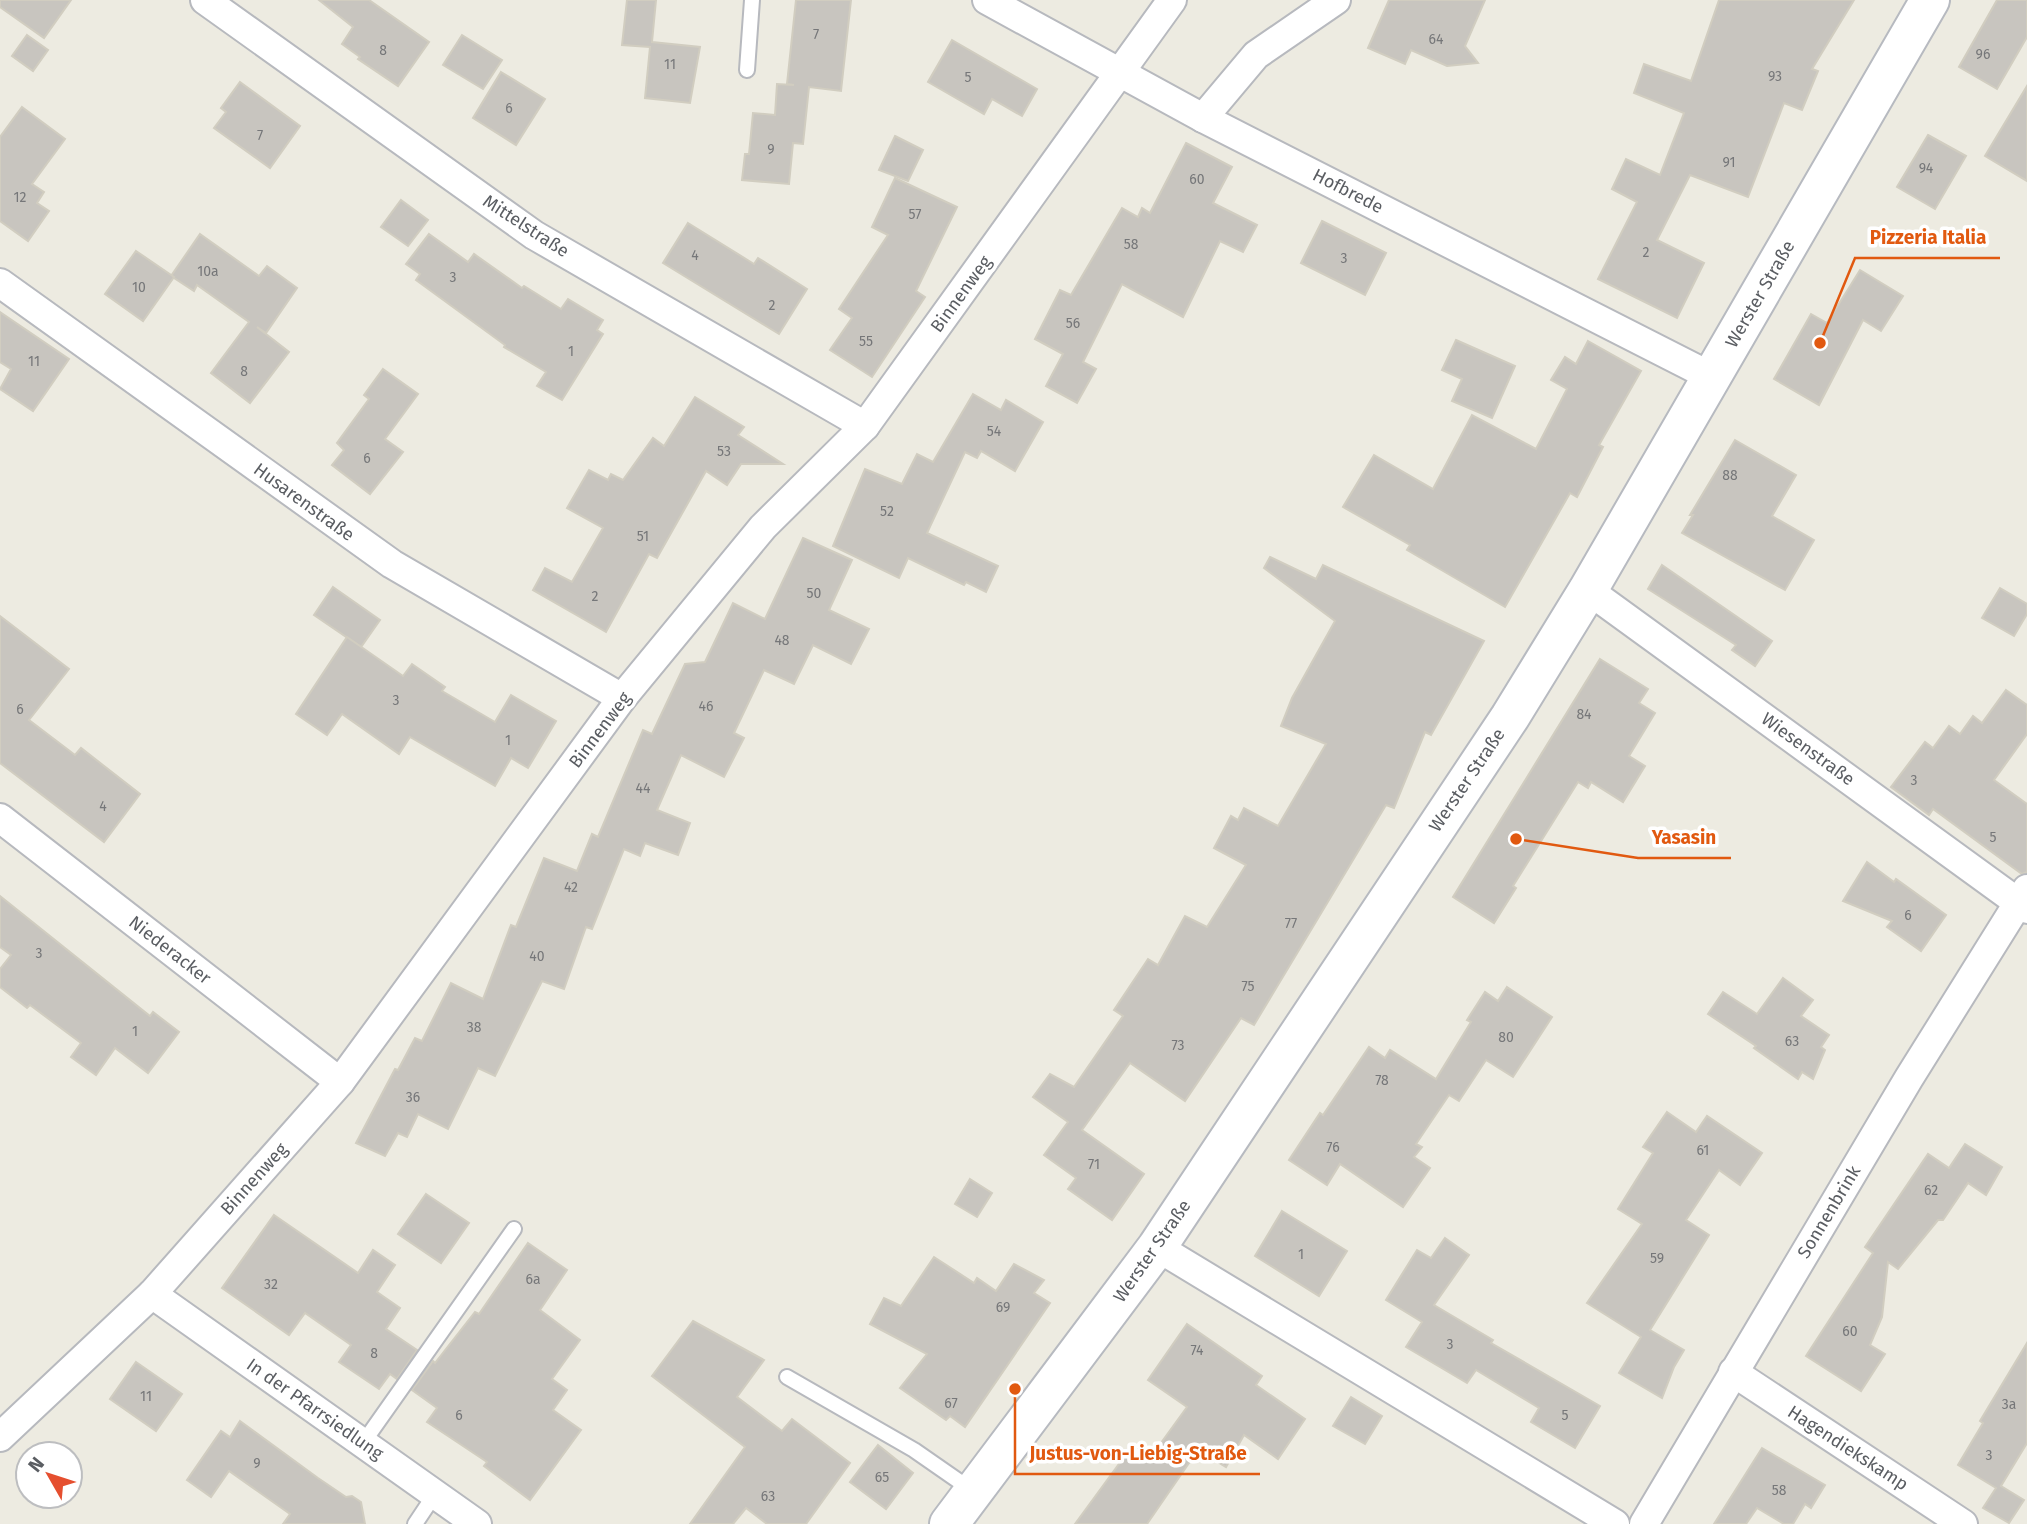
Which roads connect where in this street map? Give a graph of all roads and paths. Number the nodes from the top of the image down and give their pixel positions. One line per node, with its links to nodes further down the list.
1 (205, 0): 12 (street, Mittelstraße)
2 (752, 0): 7 (lane)
3 (987, 0): 8 (street, Hofbrede)
4 (1172, 0): 8 (street, Binnenweg)
5 (1336, 0): 9 (street)
6 (1930, 0): 11 (main road, Werster Straße)
7 (747, 70)
8 (1121, 74): 9 (street, Hofbrede); 12 (street, Binnenweg)
9 (1203, 118): 11 (street, Hofbrede)
10 (0, 283): 14 (street, Husarenstraße)
11 (1712, 377): 13 (main road, Werster Straße)
12 (865, 426): 14 (street, Binnenweg)
13 (1588, 590): 16 (street, Wiesenstraße); 19 (main road, Werster Straße)
14 (622, 698): 17 (street, Binnenweg)
15 (0, 818): 17 (street, Niederacker)
16 (2024, 900): 21 (street, Sonnenbrink)
17 (340, 1082): 20 (street, Binnenweg)
18 (514, 1229): 24 (lane)
19 (1157, 1247): 25 (main road, Werster Straße); 30 (street)
20 (152, 1294): 23 (street, Binnenweg); 24 (street, In der Pfarrsiedlung)
21 (1733, 1372): 31 (street, Sonnenbrink); 32 (street, Hagendiekskamp)
22 (787, 1377): 25 (lane)
23 (0, 1437)
24 (363, 1444): 26 (street, In der Pfarrsiedlung)
25 (974, 1492): 29 (main road, Werster Straße)
26 (435, 1494): 27 (lane); 28 (street, In der Pfarrsiedlung)
27 (415, 1524)
28 (477, 1524)
29 (950, 1524)
30 (1615, 1524)
31 (1644, 1524)
32 (1963, 1524)

